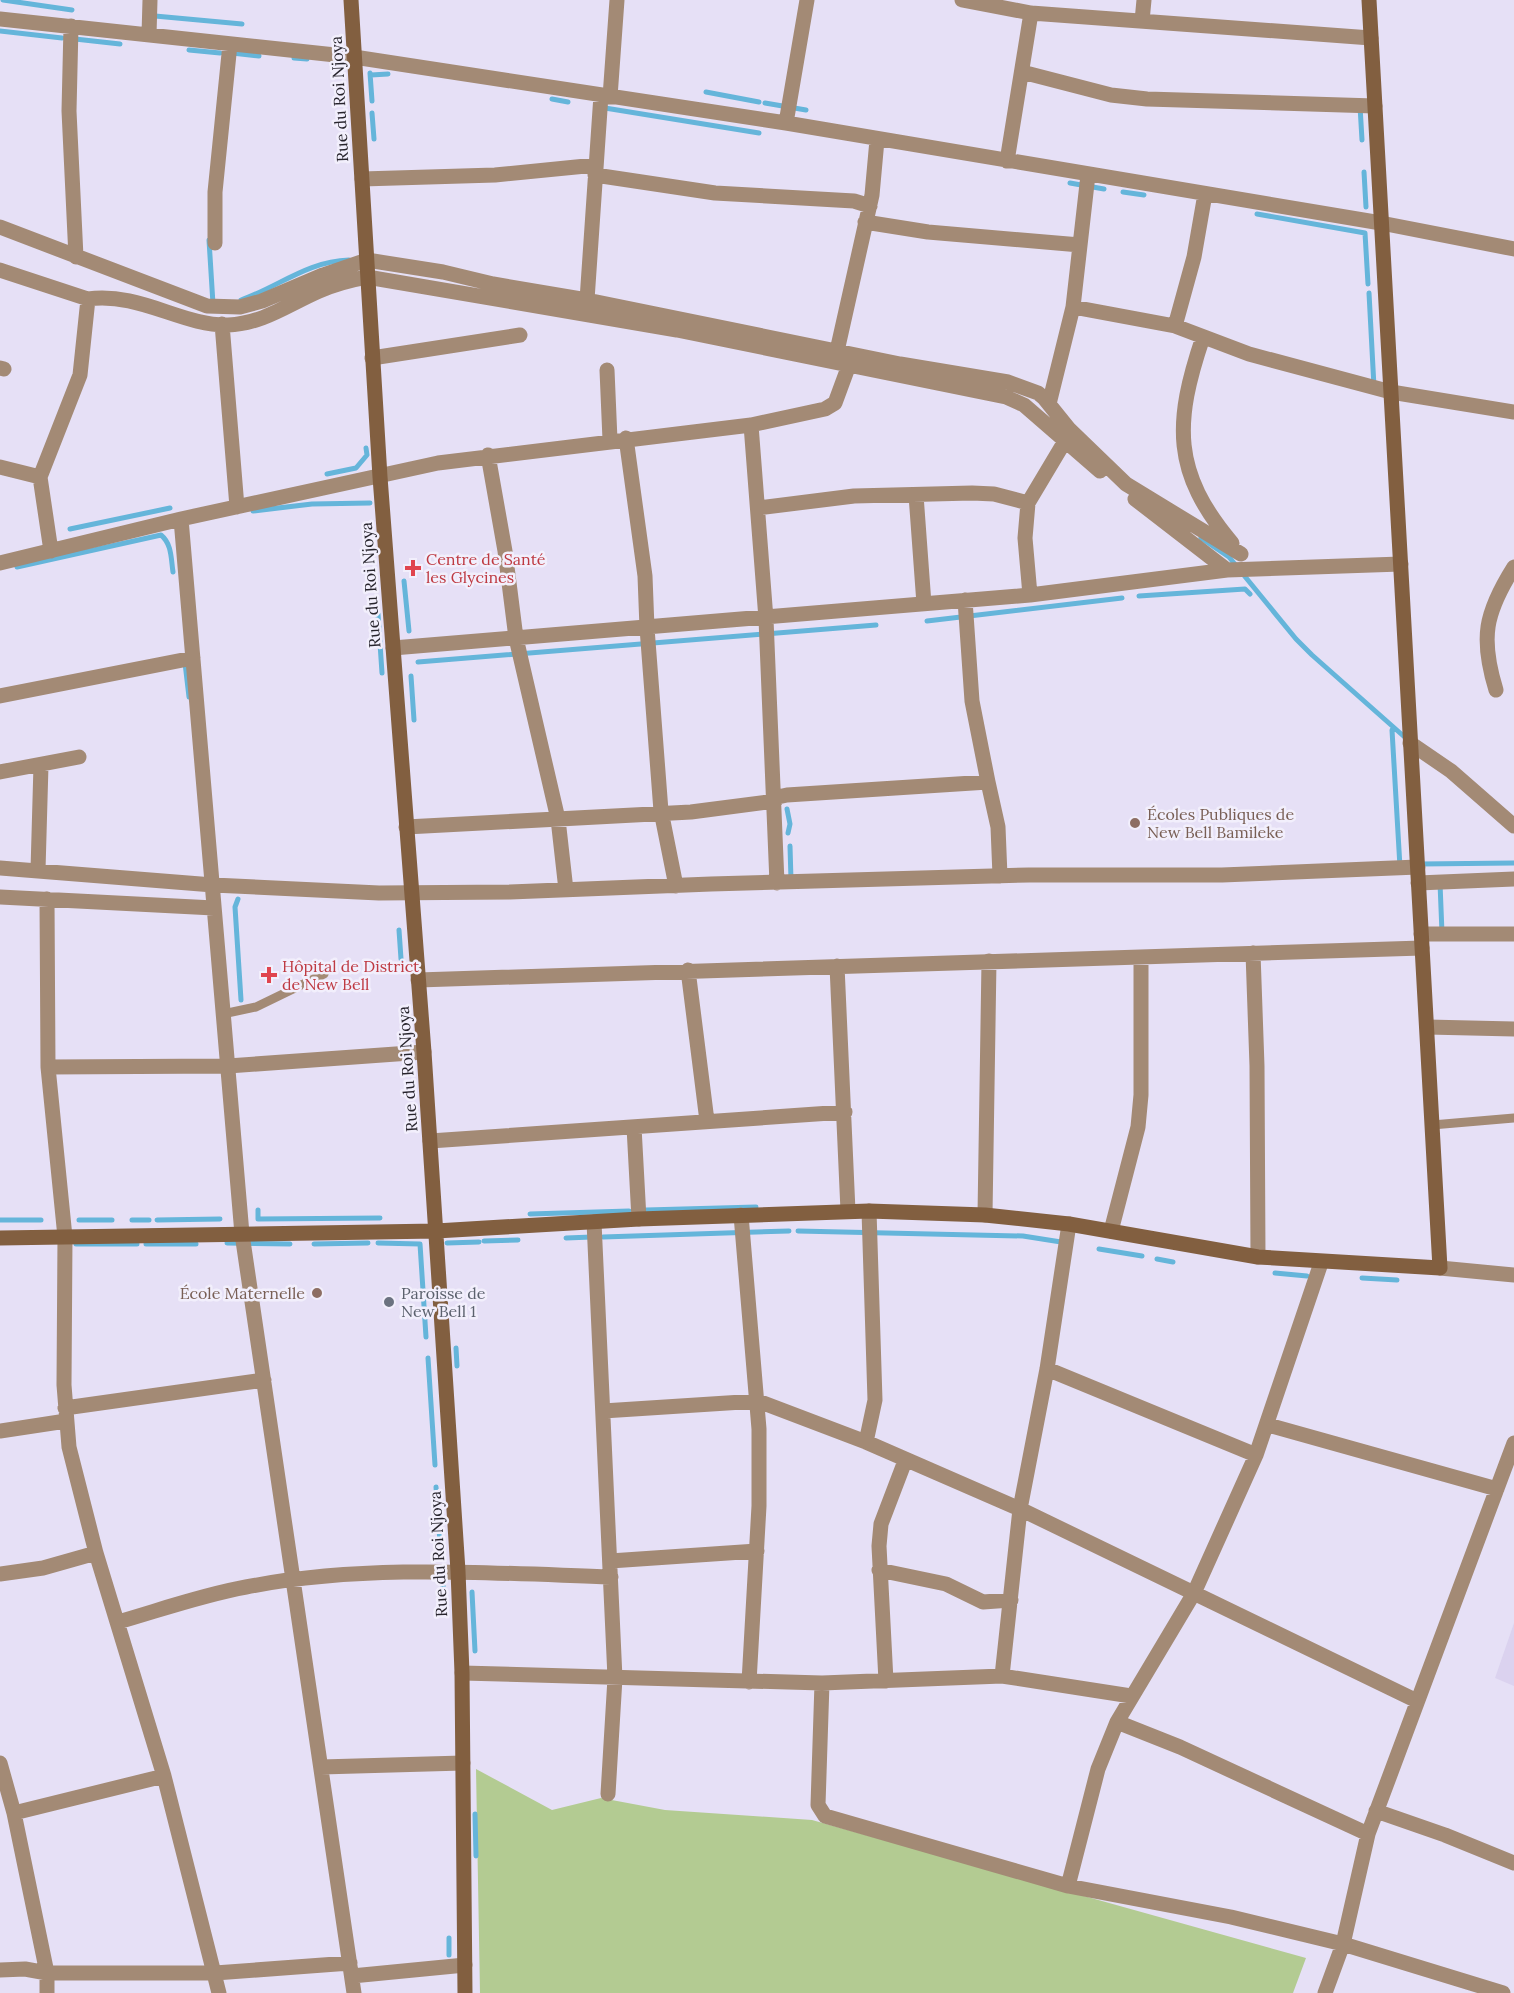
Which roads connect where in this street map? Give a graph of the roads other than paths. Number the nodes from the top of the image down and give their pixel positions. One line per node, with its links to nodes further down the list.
1 (150, 0): 12 (street)
2 (351, 0): 15 (street, Rue du Roi Njoya)
3 (617, 0): 17 (street)
4 (807, 0): 19 (street)
5 (962, 0): 8 (street)
6 (1144, 0): 10 (street)
7 (1369, 0): 13 (street)
8 (1031, 13): 10 (street); 16 (street)
9 (0, 19): 11 (street)
10 (1142, 21): 13 (street)
11 (71, 26): 12 (street); 33 (street)
12 (149, 35): 14 (street)
13 (1371, 38): 18 (street)
14 (230, 44): 15 (street); 30 (street)
15 (354, 57): 17 (street); 24 (street, Rue du Roi Njoya)
16 (1022, 72): 18 (street); 21 (street)
17 (605, 96): 19 (street); 22 (street)
18 (1375, 106): 28 (street)
19 (786, 123): 20 (street)
20 (877, 140): 21 (street); 26 (street)
21 (1007, 161): 23 (street)
22 (596, 170): 24 (street); 26 (street); 38 (street)
23 (1088, 175): 25 (street); 31 (street)
24 (362, 179): 34 (street, Rue du Roi Njoya)
25 (1205, 194): 28 (street); 41 (street)
26 (870, 206): 27 (street)
27 (865, 222): 31 (street); 44 (street)
28 (1381, 223): 32 (street); 48 (street)
29 (0, 227): 33 (street)
30 (215, 243)
31 (1080, 244): 39 (street)
32 (1514, 249)
33 (76, 257): 34 (street)
34 (367, 260): 36 (street, Rue du Roi Njoya); 38 (street)
35 (0, 270): 37 (street)
36 (368, 277): 40 (street); 45 (street, Rue du Roi Njoya); 46 (street)
37 (88, 299): 40 (street); 57 (street)
38 (587, 300): 44 (street)
39 (1073, 307): 41 (street); 49 (street)
40 (222, 324): 61 (street)
41 (1175, 326): 43 (street)
42 (520, 335): 45 (street)
43 (1203, 337): 48 (street); 65 (street)
44 (837, 351): 49 (street)
45 (372, 358): 58 (street, Rue du Roi Njoya)
46 (849, 365): 51 (street); 54 (street)
47 (607, 370): 53 (street)
48 (1391, 392): 50 (street); 67 (street)
49 (1049, 404): 65 (street)
50 (1514, 412)
51 (751, 425): 52 (street); 62 (street)
52 (626, 438): 53 (street); 75 (street)
53 (610, 440): 55 (street)
54 (1065, 441): 60 (street); 70 (street)
55 (488, 455): 58 (street); 76 (street)
56 (0, 467): 57 (street)
57 (40, 477): 64 (street)
58 (380, 477): 61 (street); 77 (street, Rue du Roi Njoya)
59 (915, 495): 60 (street); 62 (street); 73 (street)
60 (1028, 503): 71 (street)
61 (237, 507): 63 (street)
62 (758, 508): 74 (street)
63 (181, 519): 64 (street); 78 (street)
64 (51, 551): 66 (street)
65 (1241, 554): 69 (street)
66 (0, 563)
67 (1401, 564): 69 (street); 81 (street)
68 (1514, 567): 79 (street)
69 (1253, 569): 70 (street)
70 (1227, 570): 71 (street)
71 (1030, 595): 72 (street)
72 (964, 600): 73 (street); 85 (street)
73 (924, 604): 74 (street)
74 (766, 619): 75 (street); 86 (street)
75 (646, 628): 76 (street); 87 (street)
76 (516, 638): 77 (street); 88 (street)
77 (393, 648): 90 (street, Rue du Roi Njoya)
78 (193, 658): 80 (street); 98 (street)
79 (1496, 690)
80 (0, 696)
81 (1410, 743): 89 (street); 91 (street)
82 (79, 757): 83 (street)
83 (41, 765): 84 (street); 93 (street)
84 (0, 772)
85 (988, 782): 86 (street); 94 (street)
86 (775, 801): 87 (street); 96 (street)
87 (661, 812): 88 (street); 99 (street)
88 (558, 819): 90 (street); 100 (street)
89 (1514, 826)
90 (406, 827): 101 (street, Rue du Roi Njoya)
91 (1418, 867): 94 (street); 97 (street)
92 (0, 868): 93 (street)
93 (38, 870): 98 (street)
94 (1000, 876): 96 (street)
95 (1514, 879): 97 (street)
96 (777, 883): 99 (street)
97 (1418, 884): 106 (street)
98 (213, 885): 101 (street); 104 (street)
99 (676, 886): 100 (street)
100 (567, 890): 101 (street)
101 (411, 892): 113 (street, Rue du Roi Njoya)
102 (0, 897): 103 (street)
103 (47, 899): 104 (street); 119 (street)
104 (214, 908): 114 (street)
105 (1514, 934): 106 (street)
106 (1422, 941): 107 (street); 115 (street)
107 (1253, 953): 108 (street); 138 (street)
108 (1141, 957): 109 (street); 134 (street)
109 (989, 961): 110 (street); 129 (street)
110 (837, 966): 111 (street); 120 (street)
111 (688, 970): 113 (street); 122 (street)
112 (324, 974): 114 (lane)
113 (418, 980): 117 (street, Rue du Roi Njoya)
114 (223, 1014): 118 (street)
115 (1426, 1028): 116 (street); 123 (street)
116 (1514, 1029)
117 (424, 1052): 118 (street); 125 (street, Rue du Roi Njoya)
118 (228, 1066): 119 (street); 135 (street)
119 (48, 1067): 136 (street)
120 (845, 1112): 122 (street); 126 (street)
121 (1514, 1118): 123 (lane)
122 (707, 1121): 124 (street)
123 (1432, 1125): 140 (street)
124 (634, 1126): 125 (street); 130 (street)
125 (430, 1141): 133 (street, Rue du Roi Njoya)
126 (849, 1211): 127 (street); 128 (street)
127 (869, 1211): 129 (street); 149 (street)
128 (741, 1215): 130 (street); 144 (street)
129 (985, 1215): 132 (street)
130 (639, 1219): 131 (street)
131 (594, 1221): 133 (street); 145 (street)
132 (1069, 1224): 134 (street); 142 (street)
133 (436, 1231): 135 (street); 159 (street, Rue du Roi Njoya)
134 (1111, 1231): 138 (street)
135 (242, 1234): 136 (street); 143 (street)
136 (65, 1237): 137 (street); 146 (street)
137 (0, 1238)
138 (1258, 1257): 139 (street)
139 (1321, 1263): 140 (street); 147 (street)
140 (1440, 1268): 141 (street)
141 (1514, 1275)
142 (1047, 1369): 151 (street); 154 (street)
143 (264, 1380): 146 (street); 162 (street)
144 (758, 1401): 145 (street); 149 (street); 155 (street)
145 (603, 1411): 157 (street)
146 (65, 1415): 148 (street); 156 (street)
147 (1268, 1425): 151 (street); 153 (street)
148 (0, 1431)
149 (866, 1443): 152 (street)
150 (1514, 1443): 153 (street)
151 (1256, 1455): 163 (street)
152 (905, 1461): 154 (street); 158 (street)
153 (1497, 1489): 173 (street)
154 (1020, 1509): 163 (street); 164 (street)
155 (757, 1551): 157 (street); 170 (street)
156 (96, 1553): 160 (street); 165 (street)
157 (610, 1561): 161 (street)
158 (879, 1570): 164 (street); 169 (street)
159 (458, 1571): 161 (street); 162 (street); 166 (street, Rue du Roi Njoya)
160 (0, 1574)
161 (610, 1576): 168 (street)
162 (293, 1579): 165 (street); 177 (street)
163 (1194, 1593): 172 (street); 173 (street)
164 (1011, 1600): 167 (street)
165 (118, 1622): 178 (street)
166 (462, 1673): 168 (street); 176 (street, Rue du Roi Njoya)
167 (1002, 1677): 169 (street); 172 (street)
168 (615, 1678): 170 (street); 179 (street)
169 (886, 1681): 171 (street)
170 (748, 1682): 171 (street)
171 (822, 1683): 184 (street)
172 (1131, 1696): 174 (street)
173 (1417, 1701): 180 (street)
174 (1117, 1722): 182 (street); 184 (street)
175 (0, 1763): 181 (street)
176 (463, 1763): 177 (street); 186 (street, Rue du Roi Njoya)
177 (321, 1767): 187 (street)
178 (164, 1776): 181 (street); 190 (street)
179 (608, 1794)
180 (1376, 1811): 182 (street); 183 (street)
181 (14, 1813): 189 (street)
182 (1368, 1834): 185 (street)
183 (1514, 1863)
184 (1068, 1886): 185 (street)
185 (1343, 1944): 195 (street); 196 (street)
186 (465, 1965): 187 (street); 194 (street, Rue du Roi Njoya)
187 (351, 1969): 190 (street); 193 (street)
188 (0, 1970): 189 (street)
189 (47, 1973): 190 (street); 191 (street)
190 (215, 1973): 192 (street)
191 (46, 1993)
192 (219, 1993)
193 (354, 1993)
194 (465, 1993)
195 (1325, 1993)
196 (1503, 1993)

